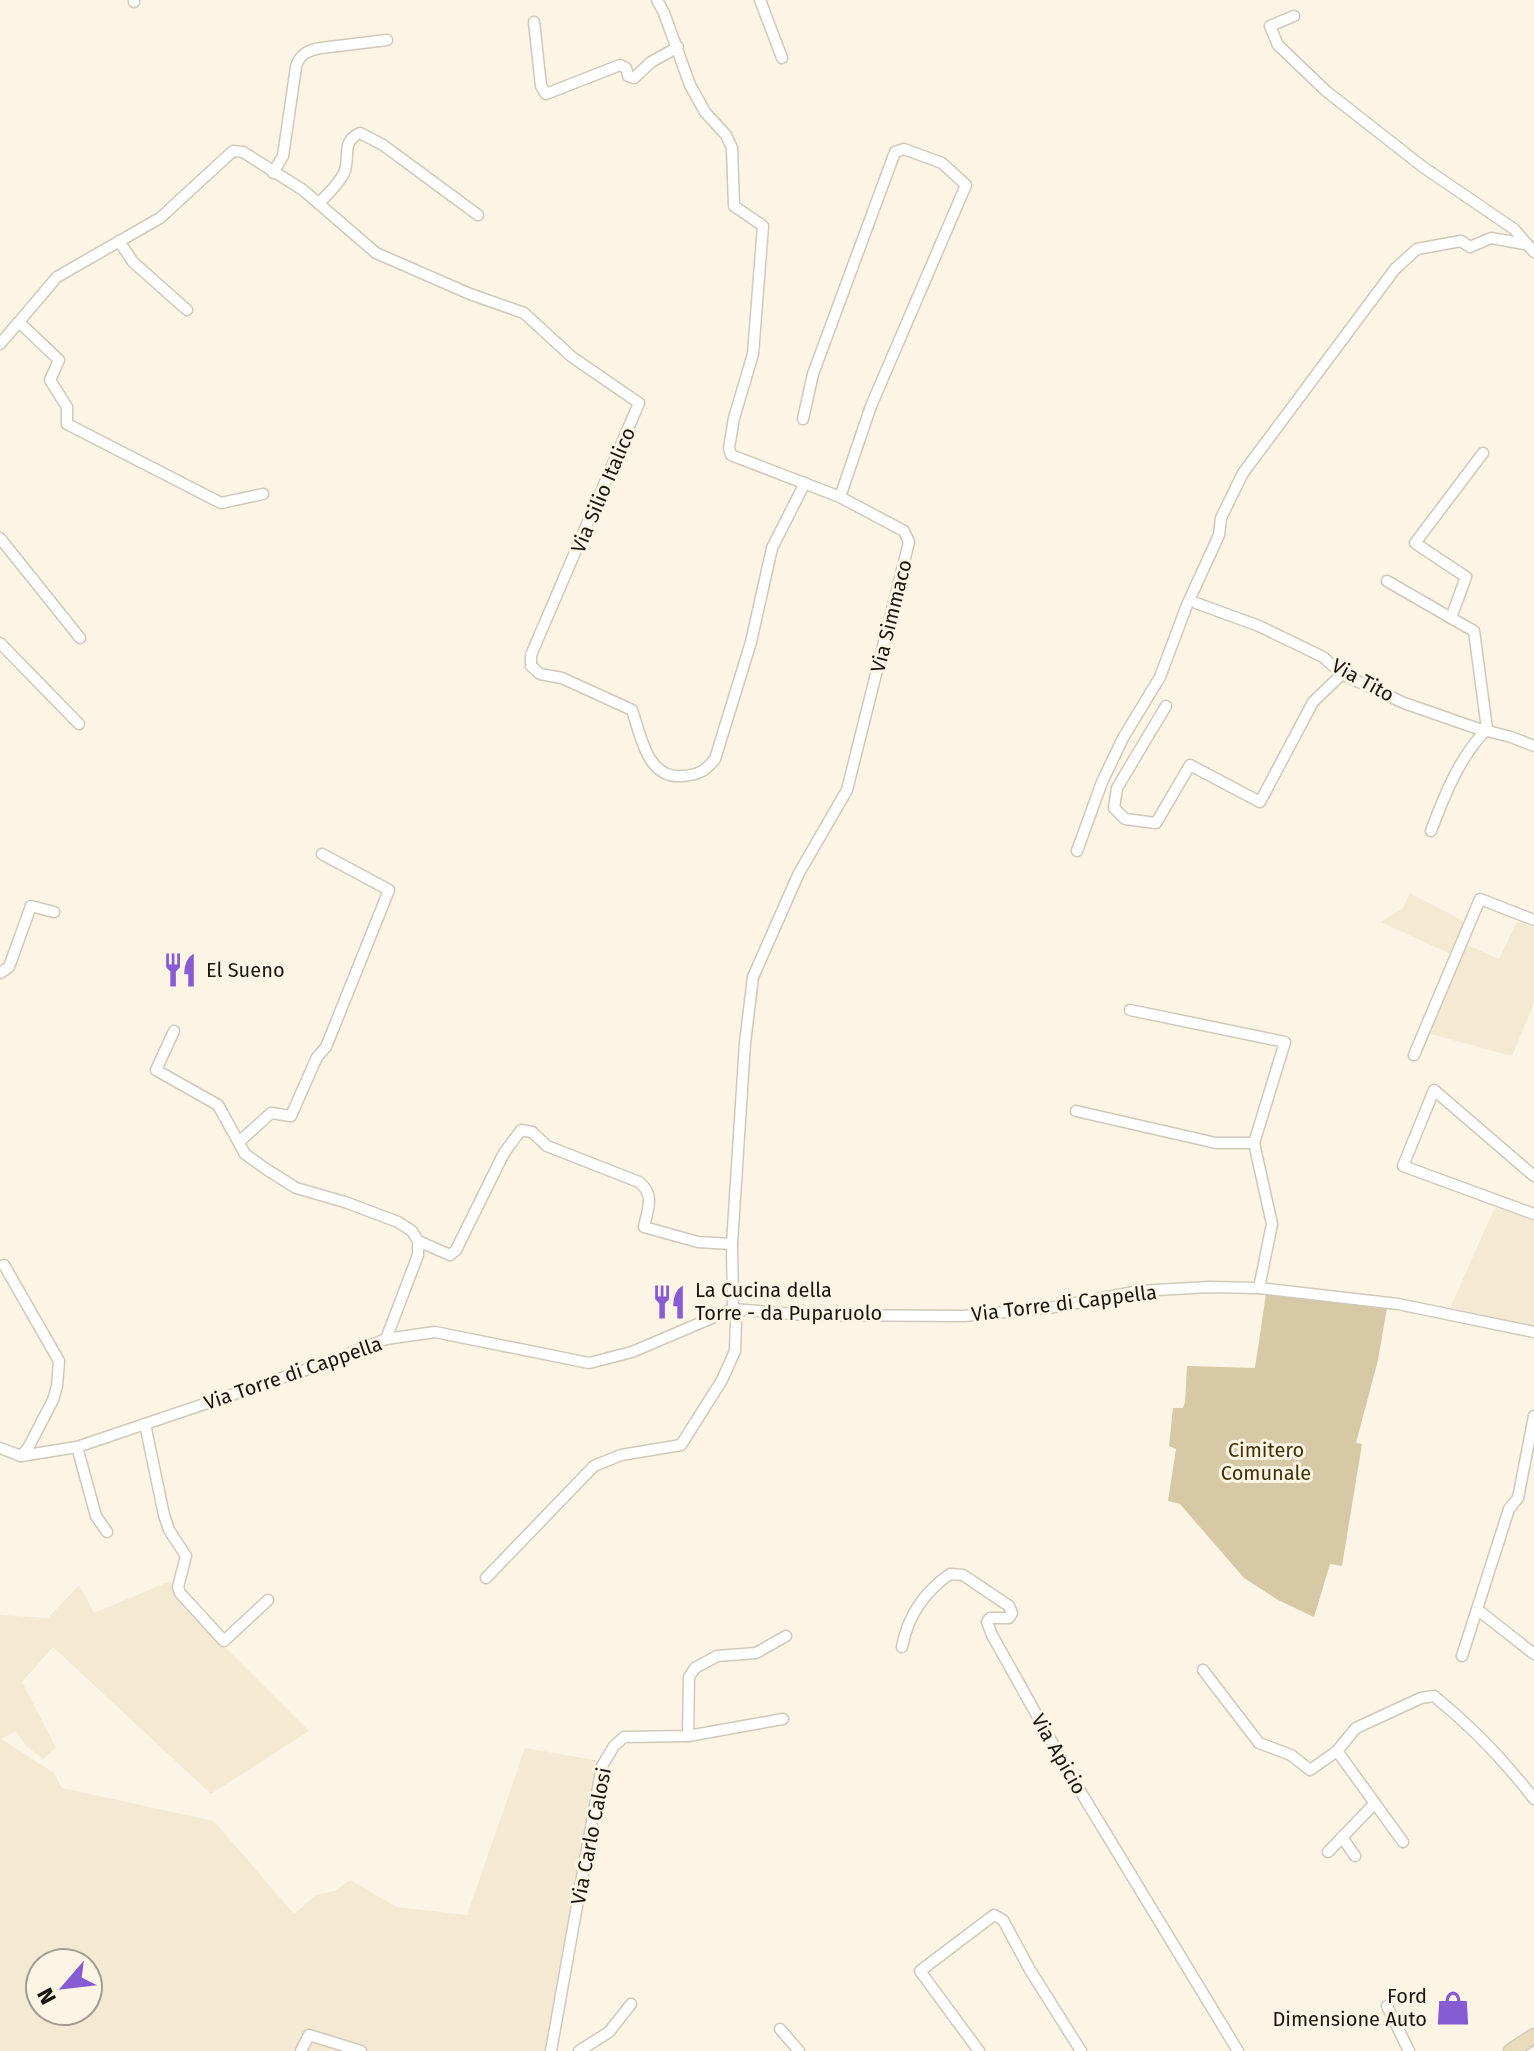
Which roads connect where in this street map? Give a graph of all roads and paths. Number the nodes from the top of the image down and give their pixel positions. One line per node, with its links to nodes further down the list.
1 (657, 0): 6 (street, Via Simmaco)
2 (760, 0): 7 (street)
3 (1294, 16): 12 (street)
4 (534, 22): 6 (street)
5 (387, 40): 8 (street)
6 (678, 47): 19 (street, Via Simmaco)
7 (782, 58)
8 (273, 173): 9 (street, Via Silio Italico); 11 (street, Via Silio Italico)
9 (319, 203): 10 (street); 19 (street, Via Silio Italico)
10 (478, 215)
11 (119, 241): 14 (street); 15 (street, Via Silio Italico)
12 (1525, 244): 13 (street); 34 (street)
13 (1534, 252)
14 (187, 310)
15 (19, 322): 16 (street, Via Silio Italico); 20 (street)
16 (0, 344)
17 (803, 419): 21 (street)
18 (1483, 453): 25 (street)
19 (805, 483): 21 (street, Via Simmaco)
20 (263, 494)
21 (840, 497): 48 (street, Via Simmaco)
22 (0, 538): 26 (street)
23 (1387, 581): 25 (street)
24 (1196, 603): 28 (street, Via Tito)
25 (1451, 618): 31 (street)
26 (80, 638)
27 (0, 643): 30 (street)
28 (1342, 674): 29 (street); 31 (street, Via Tito)
29 (1166, 706)
30 (79, 724)
31 (1487, 729): 32 (street, Via Tito); 33 (street)
32 (1534, 746)
33 (1431, 831)
34 (1077, 851)
35 (322, 854): 43 (street)
36 (54, 912): 38 (street)
37 (1534, 920): 41 (street)
38 (0, 973)
39 (1130, 1010): 44 (street)
40 (174, 1031): 43 (street)
41 (1414, 1055)
42 (1076, 1111): 44 (street)
43 (239, 1142): 47 (street)
44 (1254, 1143): 50 (street)
45 (1534, 1176): 46 (street)
46 (1534, 1214)
47 (418, 1241): 48 (street); 53 (street)
48 (732, 1244): 51 (street, Via Simmaco)
49 (4, 1265): 58 (street)
50 (1259, 1288): 51 (street, Via Torre di Cappella); 52 (street, Via Torre di Cappella)
51 (733, 1309): 53 (street, Via Torre di Cappella); 61 (street, Via Simmaco)
52 (1534, 1332)
53 (386, 1339): 55 (street, Via Torre di Cappella)
54 (1534, 1416): 59 (street)
55 (145, 1424): 56 (street, Via Torre di Cappella); 62 (street)
56 (77, 1447): 58 (street, Via Torre di Cappella); 60 (street)
57 (0, 1448): 58 (street, Via Torre di Cappella)
58 (21, 1456)
59 (1529, 1474): 63 (street)
60 (107, 1532)
61 (486, 1578)
62 (268, 1600)
63 (1478, 1610): 66 (street); 67 (street)
64 (786, 1636): 70 (street)
65 (902, 1647): 89 (street, Via Apicio)
66 (1534, 1654)
67 (1462, 1656)
68 (1203, 1670): 71 (street)
69 (783, 1719): 70 (street, Via Carlo Calosi)
70 (688, 1736): 84 (street, Via Carlo Calosi)
71 (1337, 1751): 72 (street); 73 (street)
72 (1534, 1799)
73 (1375, 1803): 74 (street); 75 (street)
74 (1342, 1837): 76 (street); 77 (street)
75 (1403, 1842)
76 (1328, 1852)
77 (1355, 1856)
78 (631, 2004): 85 (street)
79 (1387, 2006): 90 (street)
80 (780, 2029): 86 (street)
81 (1534, 2036): 91 (street)
82 (301, 2051): 83 (street)
83 (361, 2051)
84 (551, 2051)
85 (579, 2051)
86 (799, 2051)
87 (979, 2051): 88 (street)
88 (1081, 2051)
89 (1238, 2051)
90 (1409, 2051)
91 (1511, 2051)

